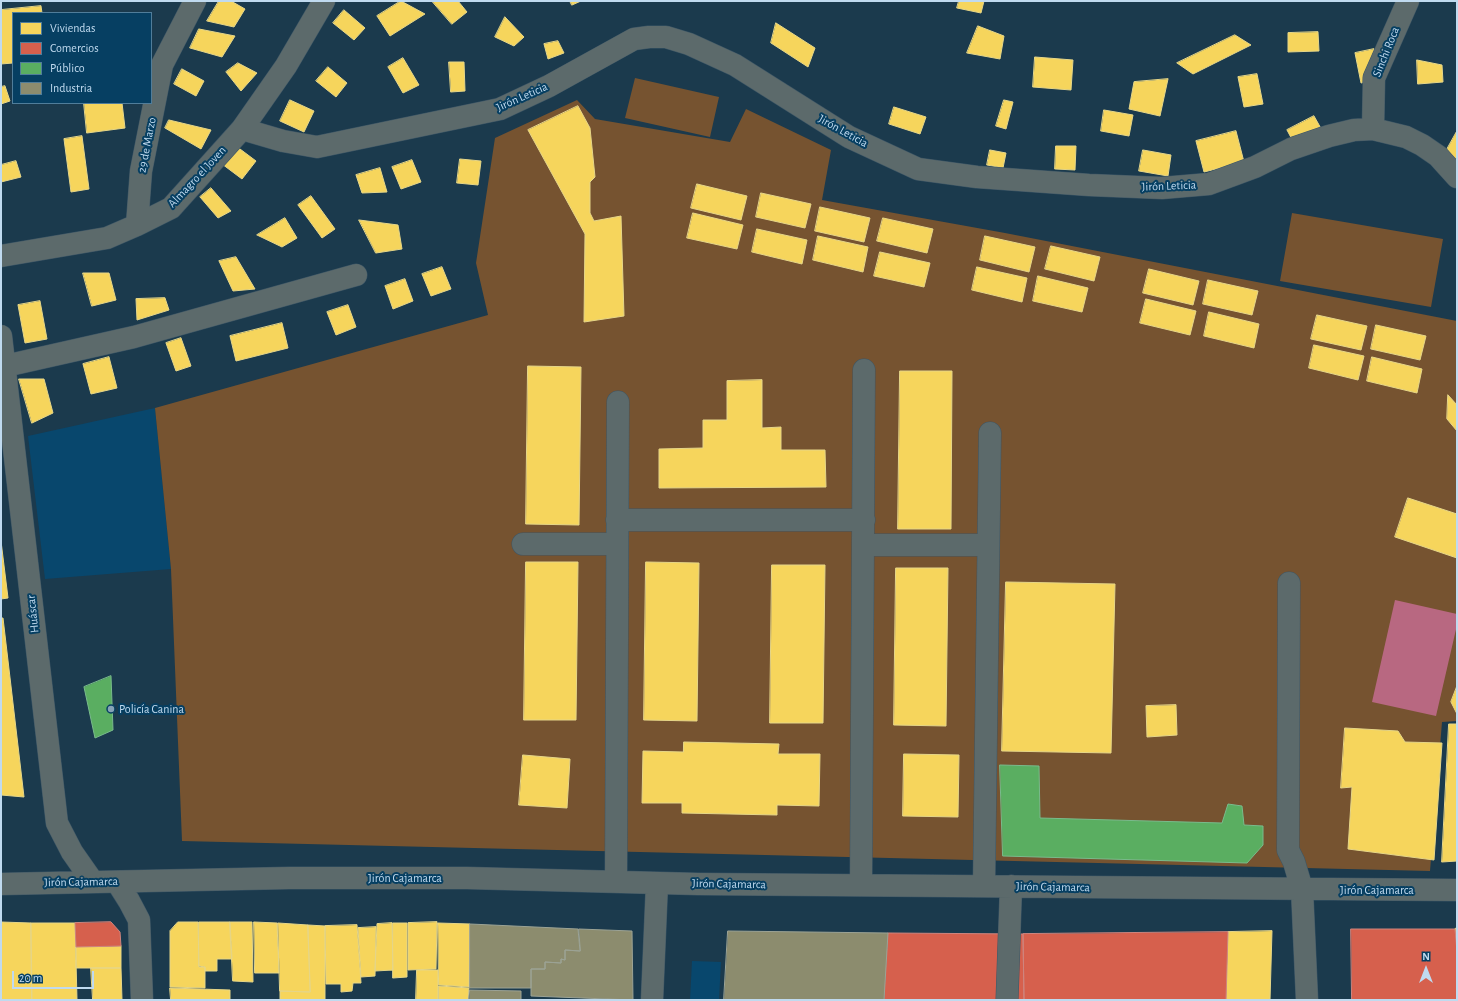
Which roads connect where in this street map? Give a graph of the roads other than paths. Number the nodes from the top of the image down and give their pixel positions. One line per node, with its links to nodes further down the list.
1 (195, 1): 7 (street, 29 de Marzo)
2 (324, 1): 4 (street, Almagro el Joven)
3 (1408, 1): 5 (street, Sinchi Roca)
4 (242, 129): 5 (street, Jirón Leticia); 7 (street, Almagro el Joven)
5 (1373, 129): 6 (street, Jirón Leticia)
6 (1457, 177)
7 (137, 225): 8 (street, Almagro el Joven)
8 (1, 256)
9 (356, 275): 11 (street)
10 (1, 336): 11 (street, Huáscar)
11 (5, 366): 22 (street, Huáscar)
12 (864, 370): 16 (street)
13 (618, 402): 15 (street)
14 (990, 433): 20 (street)
15 (617, 520): 16 (street); 18 (street)
16 (864, 520): 19 (street)
17 (523, 544): 18 (street)
18 (617, 544): 24 (street)
19 (864, 545): 20 (street); 27 (street)
20 (988, 545): 28 (street)
21 (1289, 583): 30 (street)
22 (93, 882): 23 (street, Jirón Cajamarca); 26 (street, Jirón Cajamarca)
23 (117, 882): 24 (street, Jirón Cajamarca); 32 (street)
24 (616, 882): 25 (street, Jirón Cajamarca)
25 (657, 883): 27 (street, Jirón Cajamarca); 33 (street)
26 (1, 884)
27 (861, 885): 28 (street, Jirón Cajamarca)
28 (984, 886): 29 (street, Jirón Cajamarca)
29 (1011, 886): 30 (street, Jirón Cajamarca); 34 (street)
30 (1302, 889): 31 (street, Jirón Cajamarca); 35 (street)
31 (1457, 890)
32 (142, 1000)
33 (652, 1000)
34 (1007, 1000)
35 (1307, 1000)

